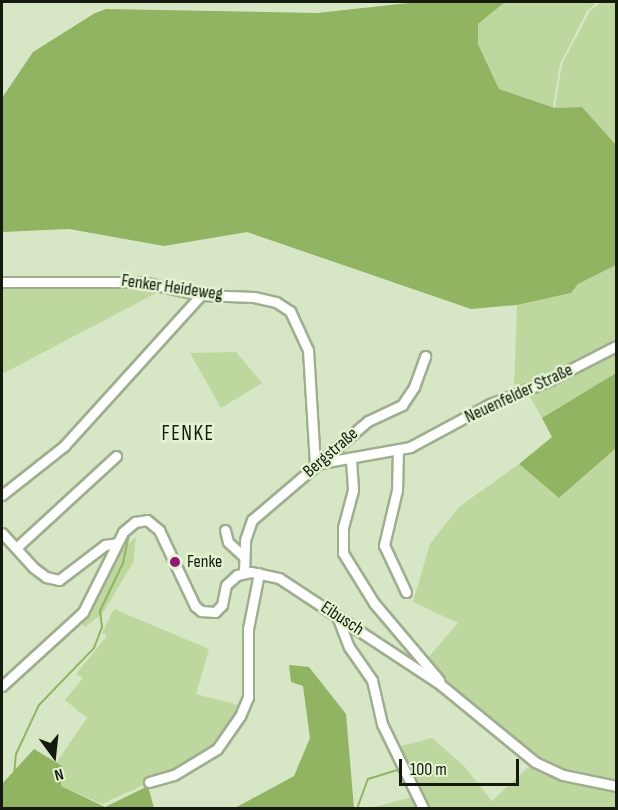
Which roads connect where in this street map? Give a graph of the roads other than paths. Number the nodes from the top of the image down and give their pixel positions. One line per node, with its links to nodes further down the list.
1 (2, 282): 2 (street, Fenker Heideweg)
2 (201, 295): 8 (street, Fenker Heideweg); 9 (street)
3 (616, 346): 5 (street, Neuenfelder Straße)
4 (425, 356): 8 (street, Bergstraße)
5 (398, 450): 7 (street, Neuenfelder Straße); 17 (street)
6 (116, 456): 13 (street)
7 (351, 460): 8 (street, Neuenfelder Straße); 19 (street)
8 (315, 464): 14 (street, Bergstraße)
9 (2, 495)
10 (225, 530): 14 (street)
11 (2, 533): 13 (street)
12 (117, 543): 13 (street); 15 (street); 20 (street)
13 (16, 548)
14 (243, 556): 15 (street, Bergstraße)
15 (244, 573): 16 (street, Eibusch)
16 (259, 573): 18 (street, Eibusch); 21 (street)
17 (406, 592)
18 (337, 616): 19 (street, Eibusch); 23 (street)
19 (441, 685): 22 (street, Eibusch)
20 (2, 686)
21 (149, 782)
22 (616, 786)
23 (423, 808)

